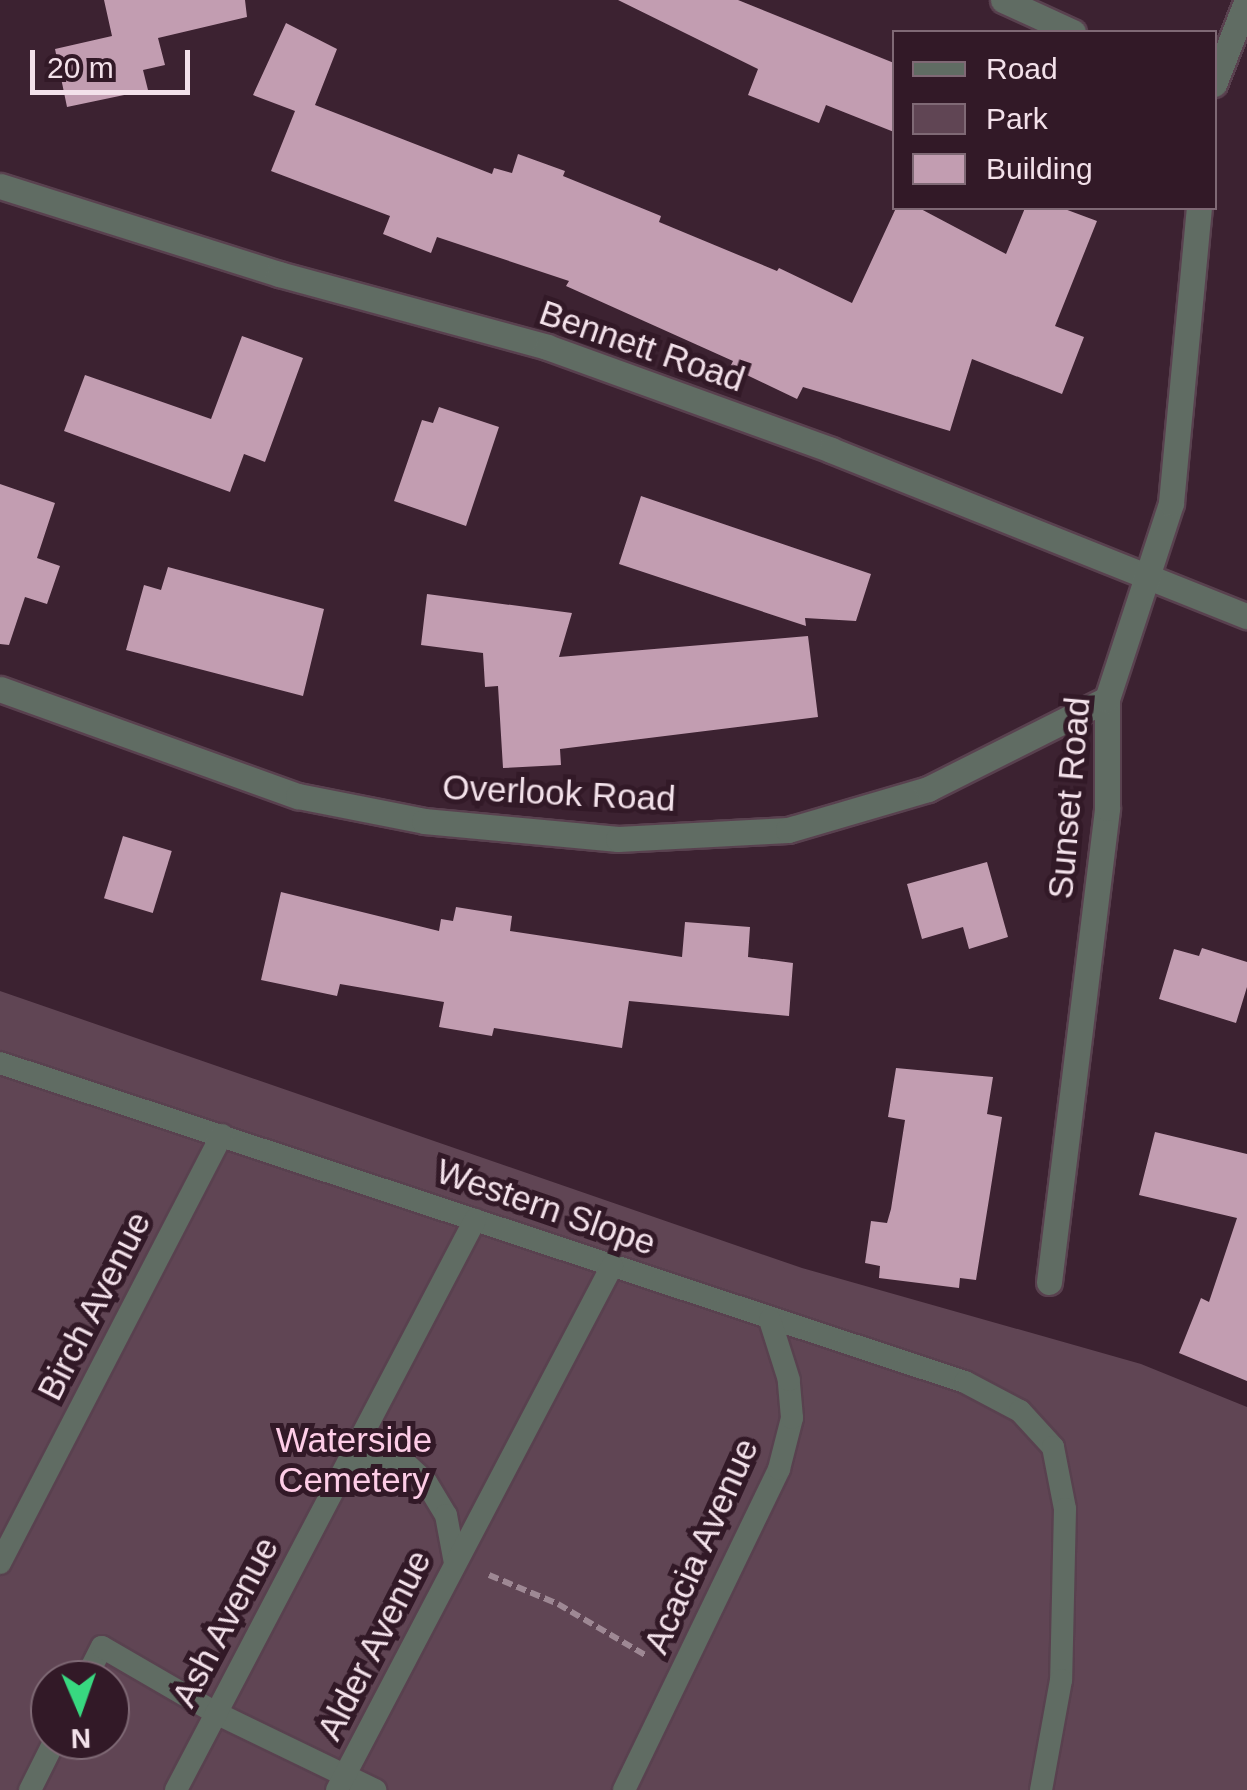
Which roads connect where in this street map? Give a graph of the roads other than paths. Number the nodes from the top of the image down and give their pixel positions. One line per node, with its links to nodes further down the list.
1 (1003, 0): 3 (street)
2 (1246, 0): 4 (street)
3 (1070, 30)
4 (1217, 76)
5 (0, 186): 7 (street, Bennett Road)
6 (1199, 210): 7 (street, Sunset Road)
7 (1150, 576): 8 (street, Bennett Road); 10 (street, Sunset Road)
8 (1247, 616)
9 (0, 689): 10 (street, Overlook Road)
10 (1108, 699): 15 (street, Sunset Road)
11 (0, 1064): 12 (lane, Western Slope)
12 (222, 1135): 13 (lane, Western Slope); 18 (lane, Birch Avenue)
13 (475, 1220): 14 (lane, Western Slope); 17 (lane, Ash Avenue)
14 (612, 1266): 16 (lane, Western Slope); 19 (lane, Alder Avenue)
15 (1049, 1282)
16 (770, 1320): 29 (lane, Acacia Avenue); 30 (lane, Western Slope)
17 (350, 1459): 19 (lane); 23 (lane, Ash Avenue)
18 (0, 1563)
19 (456, 1563): 25 (lane, Alder Avenue)
20 (96, 1660): 21 (lane)
21 (124, 1660)
22 (130, 1663): 23 (lane)
23 (216, 1713): 25 (lane); 27 (lane, Ash Avenue)
24 (45, 1760): 26 (lane)
25 (341, 1782): 28 (lane)
26 (30, 1790)
27 (176, 1790)
28 (375, 1790)
29 (624, 1790)
30 (1041, 1790)

